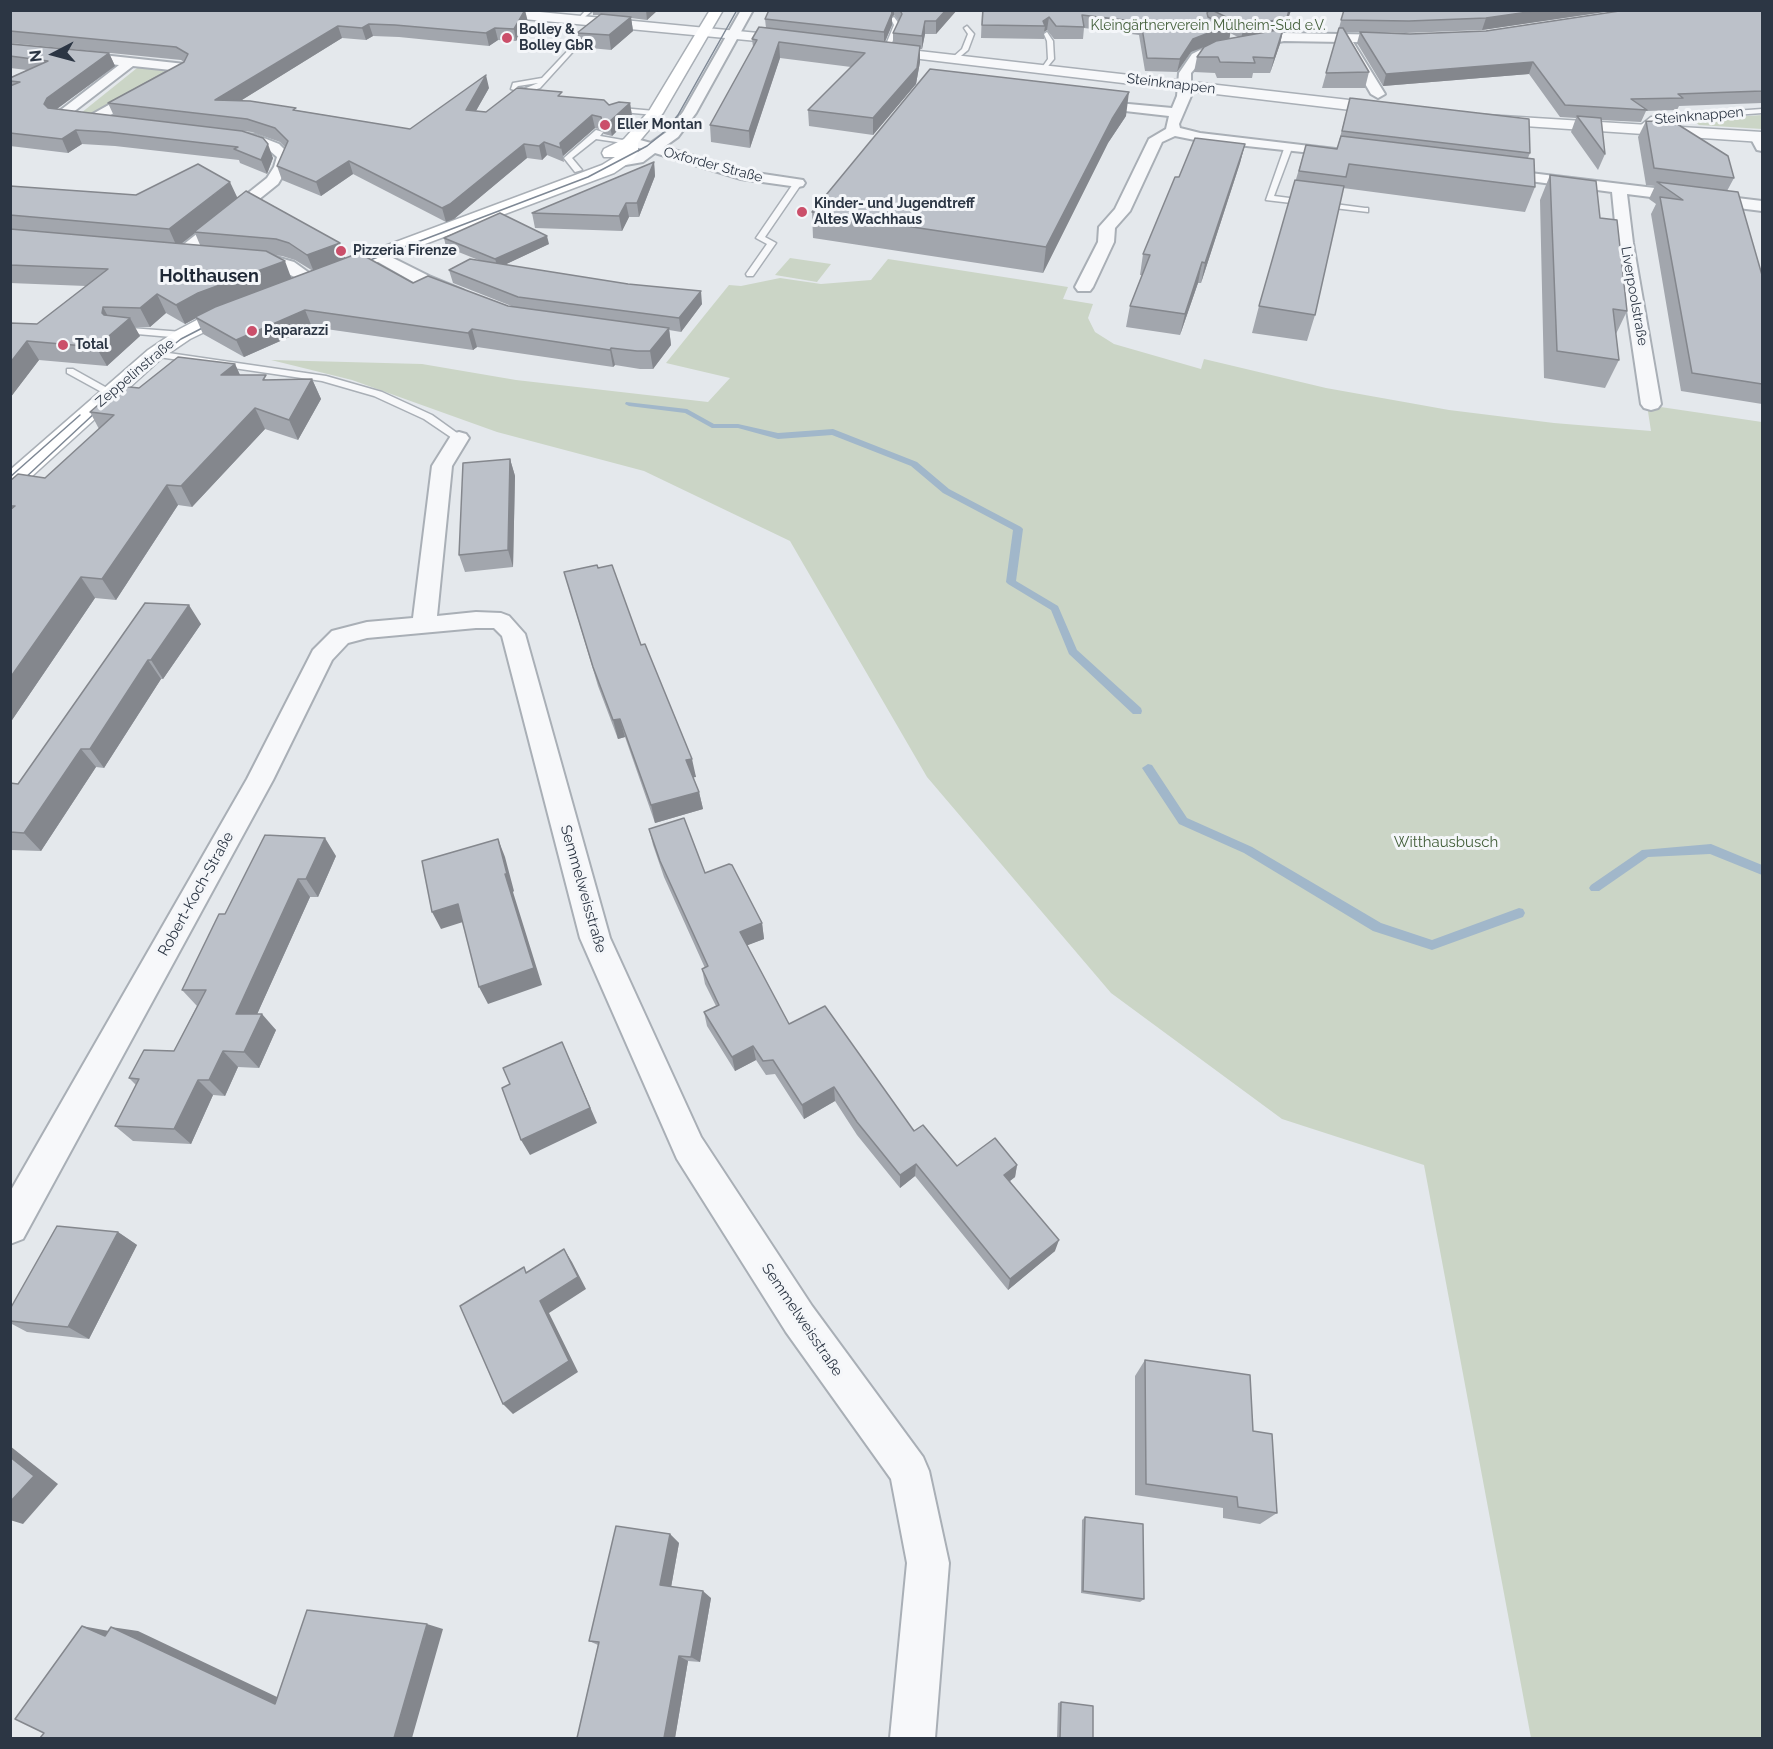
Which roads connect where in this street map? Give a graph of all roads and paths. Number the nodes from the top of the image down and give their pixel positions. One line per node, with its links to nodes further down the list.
1 (590, 10): 6 (lane)
2 (717, 10): 9 (main road)
3 (747, 10): 10 (street)
4 (473, 11): 6 (street)
5 (894, 19): 17 (lane)
6 (578, 20): 7 (street)
7 (605, 22): 9 (street); 21 (lane)
8 (967, 27): 18 (lane)
9 (704, 31): 10 (street); 27 (main road)
10 (734, 34): 14 (street); 39 (street)
11 (1047, 34): 20 (lane)
12 (1344, 38): 13 (street); 22 (street); 23 (street)
13 (1406, 39)
14 (814, 43)
15 (861, 48): 17 (street, Steinknappen)
16 (10, 49): 19 (street)
17 (885, 51): 18 (street, Steinknappen)
18 (954, 59): 20 (street, Steinknappen)
19 (131, 62): 31 (street); 31 (street)
20 (1044, 69): 22 (street, Steinknappen)
21 (544, 80)
22 (1185, 86): 25 (street, Steinknappen); 28 (street)
23 (1378, 93)
24 (1074, 101): 28 (street)
25 (1407, 111)
26 (1762, 111): 33 (lane, Steinknappen)
27 (655, 113): 29 (lane); 37 (main road)
28 (1176, 113): 34 (street)
29 (612, 114)
30 (1471, 119): 33 (street, Steinknappen)
31 (92, 120): 32 (street)
32 (138, 125)
33 (1639, 130): 36 (street, Steinknappen)
34 (1173, 131): 38 (street); 54 (street)
35 (217, 135): 50 (street)
36 (1760, 140)
37 (630, 142): 39 (street, Oxforder Straße); 41 (main road); 42 (main road); 42 (lane)
38 (1288, 148): 40 (street); 48 (lane)
39 (655, 149): 41 (street); 44 (street, Oxforder Straße)
40 (1363, 157)
41 (620, 162): 46 (main road)
42 (579, 170): 46 (main road)
43 (1480, 171): 45 (street)
44 (798, 183): 52 (lane)
45 (1619, 188): 47 (street); 63 (street, Liverpoolstraße)
46 (548, 190): 49 (main road)
47 (1762, 206)
48 (1365, 210)
49 (377, 255): 53 (main road); 57 (street)
50 (201, 257)
51 (234, 259): 53 (street)
52 (750, 274)
53 (311, 280): 55 (main road)
54 (1084, 287)
55 (289, 288)
56 (257, 301): 59 (main road, Zeppelinstraße)
57 (477, 302)
58 (117, 330): 59 (lane)
59 (183, 335): 60 (main road, Zeppelinstraße)
60 (155, 354): 62 (main road, Zeppelinstraße); 64 (lane)
61 (70, 371): 62 (lane)
62 (111, 393): 65 (main road, Zeppelinstraße)
63 (1651, 404)
64 (459, 438): 66 (street)
65 (10, 483)
66 (424, 623): 67 (street, Robert-Koch-Straße); 68 (street, Semmelweisstraße)
67 (10, 1227)
68 (913, 1738)

